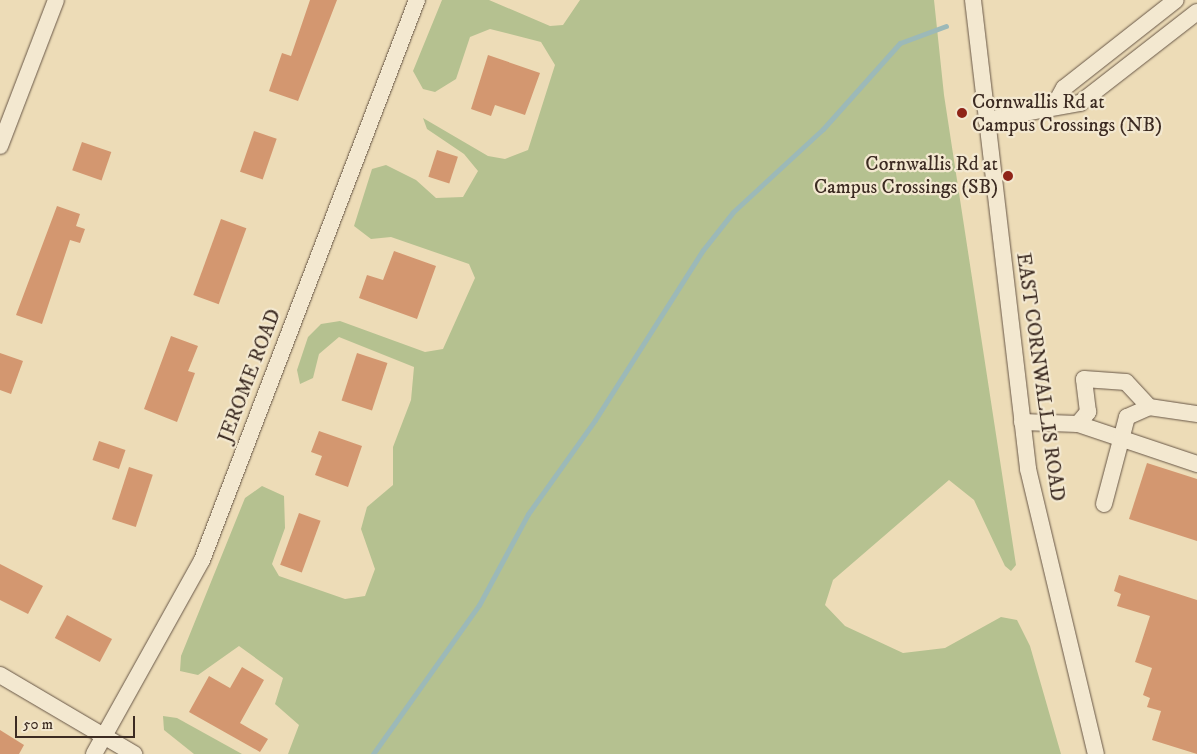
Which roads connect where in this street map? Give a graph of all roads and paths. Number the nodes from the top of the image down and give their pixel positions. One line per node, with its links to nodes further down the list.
1 (56, 0): 8 (street)
2 (417, 0): 17 (street, JEROME ROAD)
3 (973, 0): 7 (street, EAST CORNWALLIS ROAD)
4 (1176, 0): 6 (street)
5 (1197, 12): 6 (street)
6 (1054, 106): 7 (street)
7 (986, 120): 11 (street, EAST CORNWALLIS ROAD)
8 (0, 146)
9 (1149, 407): 10 (street); 12 (street); 13 (street)
10 (1197, 414)
11 (1022, 422): 12 (street); 20 (street, EAST CORNWALLIS ROAD)
12 (1078, 424): 13 (street)
13 (1124, 440): 14 (street); 15 (street)
14 (1197, 464)
15 (1104, 504)
16 (0, 675): 17 (street)
17 (104, 736): 18 (street, JEROME ROAD); 19 (street)
18 (94, 754)
19 (134, 754)
20 (1096, 754)

